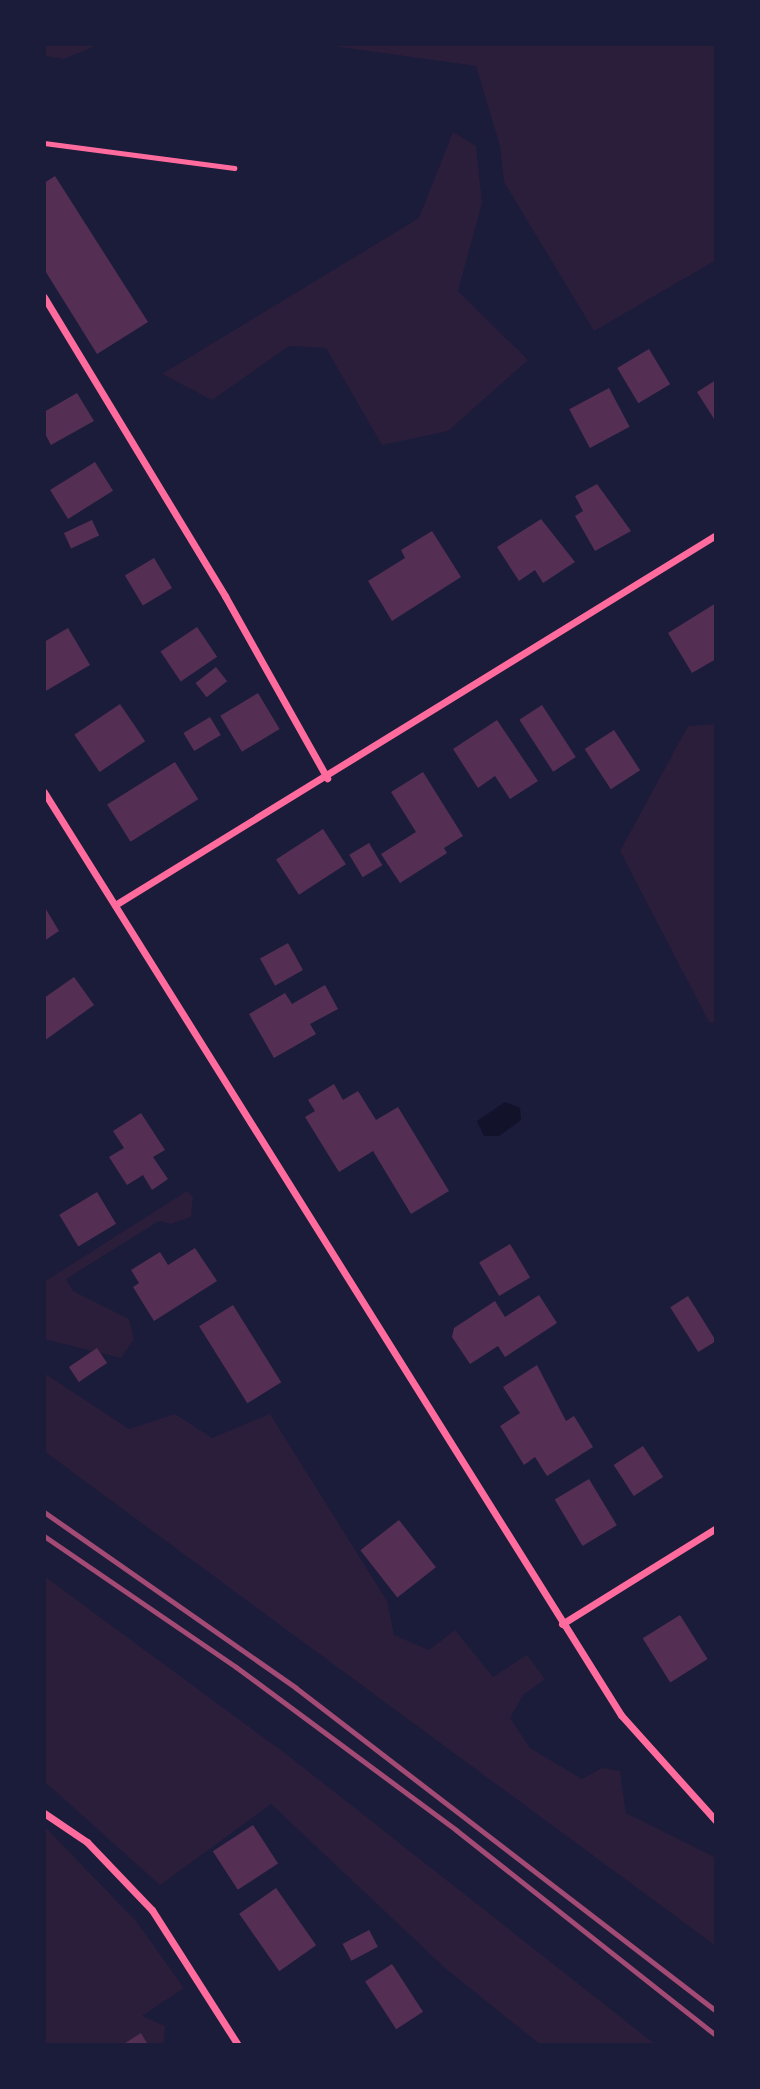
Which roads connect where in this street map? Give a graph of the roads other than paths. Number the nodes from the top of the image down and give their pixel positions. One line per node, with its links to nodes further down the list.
1 (44, 143): 2 (lane)
2 (234, 168)
3 (44, 298): 5 (street)
4 (716, 535): 5 (street)
5 (327, 778): 7 (street)
6 (44, 792): 7 (street)
7 (114, 905): 9 (street)
8 (716, 1528): 9 (street)
9 (562, 1624): 11 (street)
10 (44, 1813): 12 (street)
11 (716, 1821)
12 (238, 2045)

